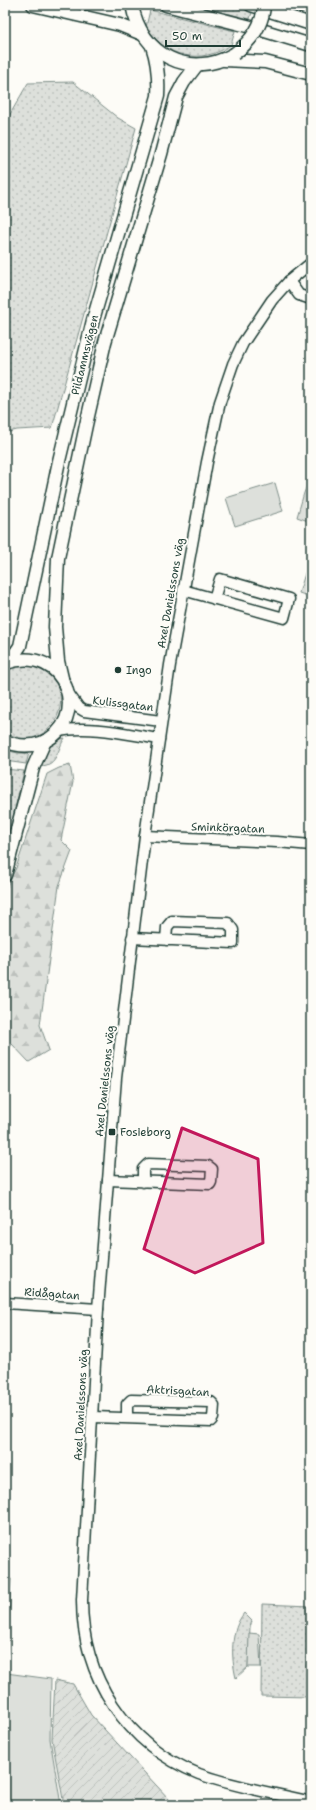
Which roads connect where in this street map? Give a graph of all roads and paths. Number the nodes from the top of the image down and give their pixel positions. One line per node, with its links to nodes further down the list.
1 (33, 5): 7 (main road)
2 (132, 5): 7 (main road, Pildammsvägen)
3 (166, 5): 8 (main road)
4 (251, 5): 6 (main road)
5 (264, 5): 10 (main road, Pildammsvägen, bridge)
6 (311, 24)
7 (142, 34): 9 (main road, Pildammsvägen)
8 (311, 45)
9 (152, 46): 11 (main road, Pildammsvägen); 18 (main road, Pildammsvägen)
10 (229, 57): 11 (main road, Pildammsvägen); 12 (main road)
11 (197, 65): 19 (main road, Pildammsvägen)
12 (311, 74)
13 (311, 263): 14 (street, Axel Danielssons väg)
14 (289, 281): 15 (street); 16 (street, Axel Danielssons väg)
15 (311, 299)
16 (183, 590): 17 (street); 21 (street, Axel Danielssons väg)
17 (214, 598): 17 (street)
18 (5, 663): 19 (main road, Pildammsvägen)
19 (62, 678): 20 (main road, Pildammsvägen)
20 (68, 692): 21 (street, Kulissgatan); 22 (main road, Pildammsvägen)
21 (161, 721): 23 (street, Axel Danielssons väg)
22 (58, 731): 23 (street); 25 (main road, Pildammsvägen)
23 (159, 740): 26 (street, Axel Danielssons väg)
24 (5, 741): 25 (main road, Pildammsvägen)
25 (45, 741): 28 (main road, Pildammsvägen)
26 (145, 836): 27 (street, Sminkörgatan); 29 (street, Axel Danielssons väg)
27 (311, 845)
28 (5, 875)
29 (132, 938): 30 (street); 31 (street, Axel Danielssons väg)
30 (166, 940): 30 (street)
31 (108, 1180): 32 (street); 34 (street, Axel Danielssons väg)
32 (143, 1182): 32 (street)
33 (5, 1303): 34 (street, Ridågatan)
34 (98, 1309): 35 (street, Axel Danielssons väg)
35 (93, 1417): 36 (street, Aktrisgatan); 37 (street, Axel Danielssons väg)
36 (127, 1418): 36 (street, Aktrisgatan)
37 (311, 1802)

